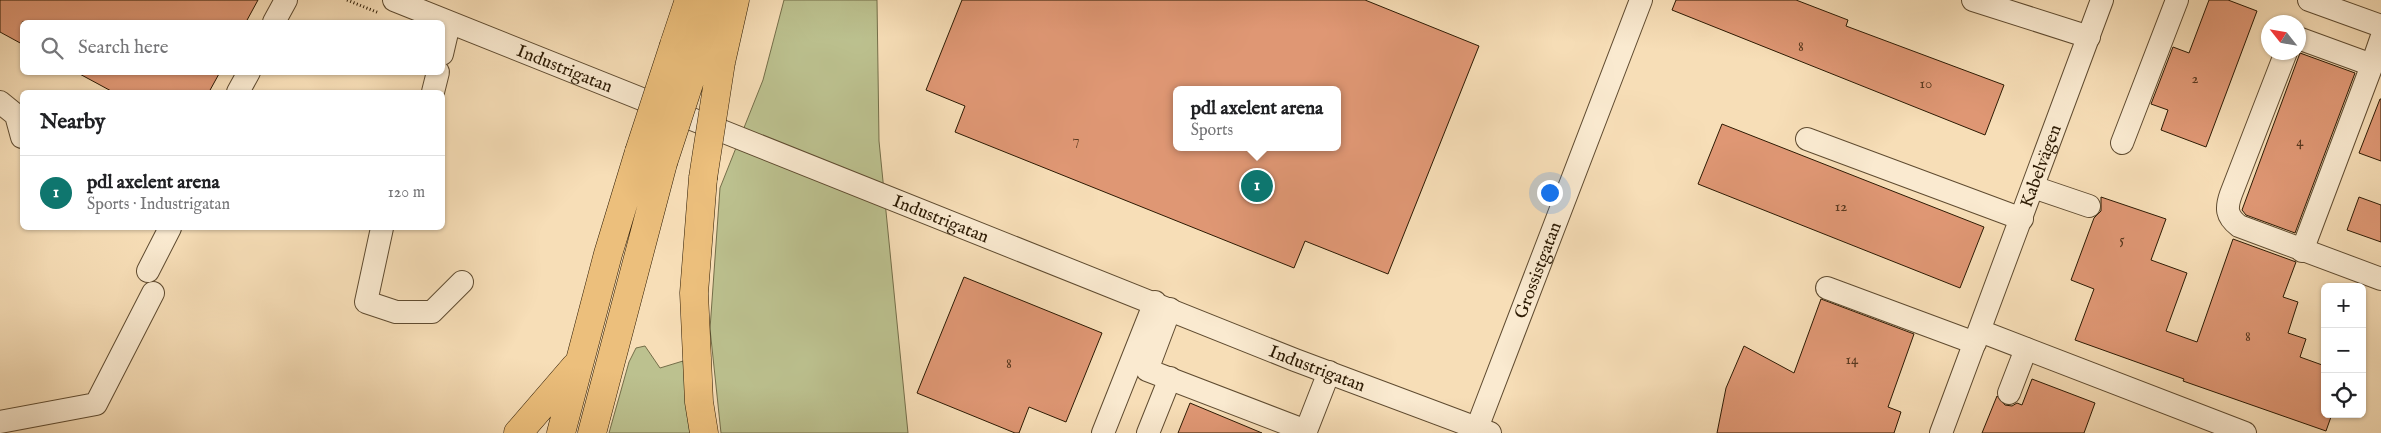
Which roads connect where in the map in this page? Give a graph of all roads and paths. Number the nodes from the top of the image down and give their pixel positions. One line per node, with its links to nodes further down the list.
1 (286, 0): 12 (street)
2 (348, 0): 11 (path)
3 (690, 0): 21 (highway)
4 (716, 0): 21 (highway)
5 (735, 0): 21 (highway)
6 (1641, 0): 51 (street, Grossistgatan)
7 (1973, 0): 17 (street)
8 (2102, 0): 17 (street, Kabelvägen)
9 (2177, 0): 31 (street)
10 (2309, 0): 16 (street)
11 (389, 8): 13 (street, Industrigatan)
12 (275, 20)
13 (434, 20)
14 (445, 23): 15 (street, Industrigatan)
15 (449, 24): 19 (street); 43 (street, Industrigatan)
16 (2381, 26)
17 (2089, 37): 32 (street, Kabelvägen)
18 (2381, 39): 23 (street)
19 (445, 41)
20 (2306, 41): 23 (street)
21 (697, 54): 46 (highway, bridge); 55 (highway, bridge); 56 (highway, bridge)
22 (2283, 60): 37 (street)
23 (2372, 65): 37 (street)
24 (247, 75): 26 (street)
25 (437, 75): 27 (street)
26 (239, 90)
27 (433, 90)
28 (0, 102): 29 (street)
29 (20, 129)
30 (1808, 139): 34 (street)
31 (2122, 142)
32 (2033, 187): 33 (street); 34 (street, Kabelvägen)
33 (2088, 206)
34 (2022, 219): 44 (street, Kabelvägen)
35 (169, 230): 38 (street)
36 (382, 230): 40 (street)
37 (2302, 250): 39 (street)
38 (148, 271)
39 (2381, 279)
40 (462, 282)
41 (1827, 288): 44 (street)
42 (153, 293): 50 (street)
43 (1163, 305): 47 (street, Industrigatan); 48 (street); 57 (street)
44 (1978, 337): 45 (street); 59 (street, Kabelvägen)
45 (2026, 348): 49 (street); 60 (street)
46 (580, 362): 53 (highway); 54 (highway)
47 (1329, 372): 51 (street, Industrigatan); 52 (street)
48 (1170, 378): 52 (street); 58 (street)
49 (2009, 393)
50 (0, 422)
51 (1483, 430)
52 (1306, 432)
53 (518, 433)
54 (561, 433)
55 (592, 433)
56 (704, 433)
57 (1103, 433)
58 (1148, 433)
59 (1941, 433)
60 (2245, 433)

